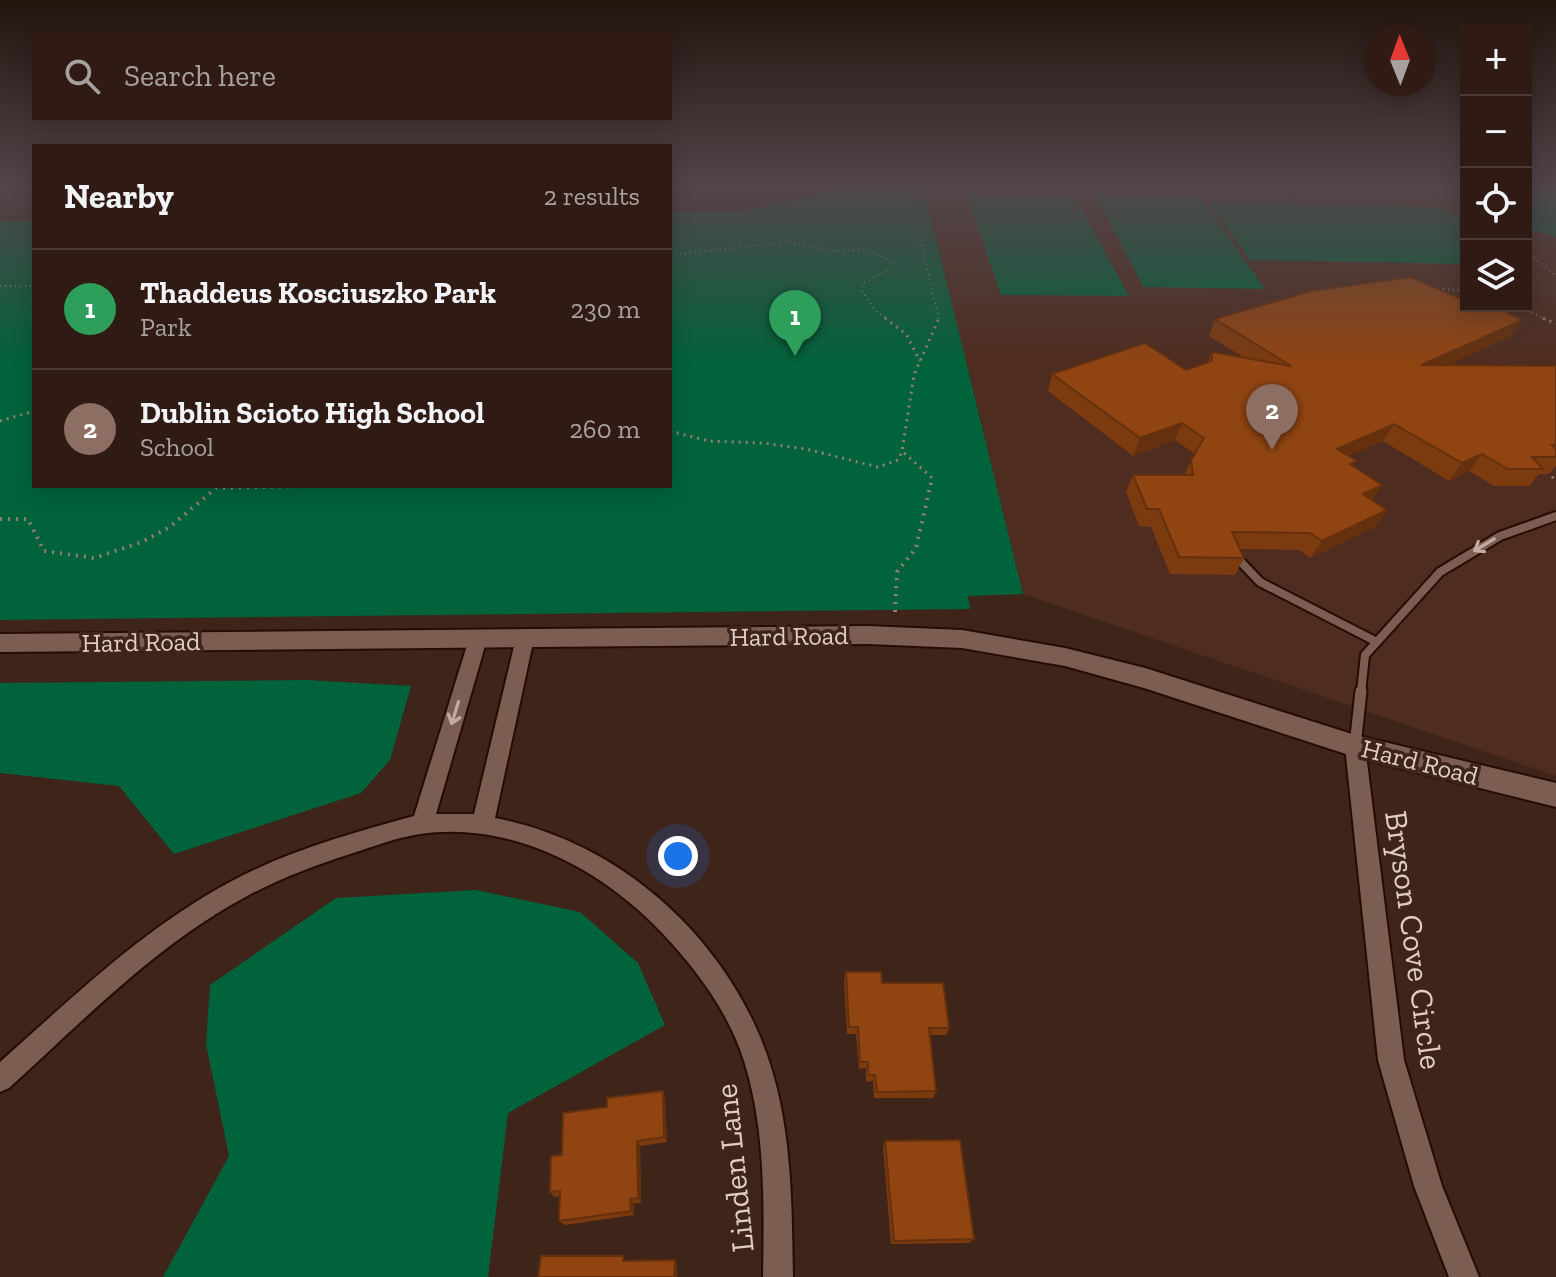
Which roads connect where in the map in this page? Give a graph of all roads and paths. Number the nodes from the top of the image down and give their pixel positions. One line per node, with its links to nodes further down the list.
1 (756, 246): 4 (path)
2 (805, 246): 13 (path)
3 (922, 246): 13 (path)
4 (672, 255)
5 (1532, 256): 6 (path)
6 (1556, 276)
7 (0, 286): 8 (path)
8 (32, 286)
9 (1427, 289): 10 (path)
10 (1460, 291)
11 (1531, 312): 12 (path)
12 (1556, 324)
13 (920, 361): 17 (path)
14 (32, 412): 15 (path)
15 (0, 421)
16 (672, 432): 17 (path)
17 (902, 451): 24 (path)
18 (1556, 467): 19 (path)
19 (1556, 482)
20 (214, 488): 22 (path)
21 (1556, 516): 27 (lane, one-way to 27)
22 (0, 519)
23 (1240, 561): 27 (lane)
24 (895, 612)
25 (525, 638): 26 (main road, Hard Road); 29 (main road, Hard Road); 31 (street)
26 (478, 639): 28 (main road, Hard Road); 32 (street, one-way to 32)
27 (1377, 642): 29 (lane)
28 (0, 643)
29 (1355, 746): 30 (main road, Hard Road); 35 (street, Bryson Cove Circle)
30 (1556, 795)
31 (483, 823): 32 (street, Linden Lane); 34 (street, Linden Lane)
32 (422, 824): 33 (street, Linden Lane)
33 (0, 1079)
34 (778, 1277)
35 (1464, 1277)

